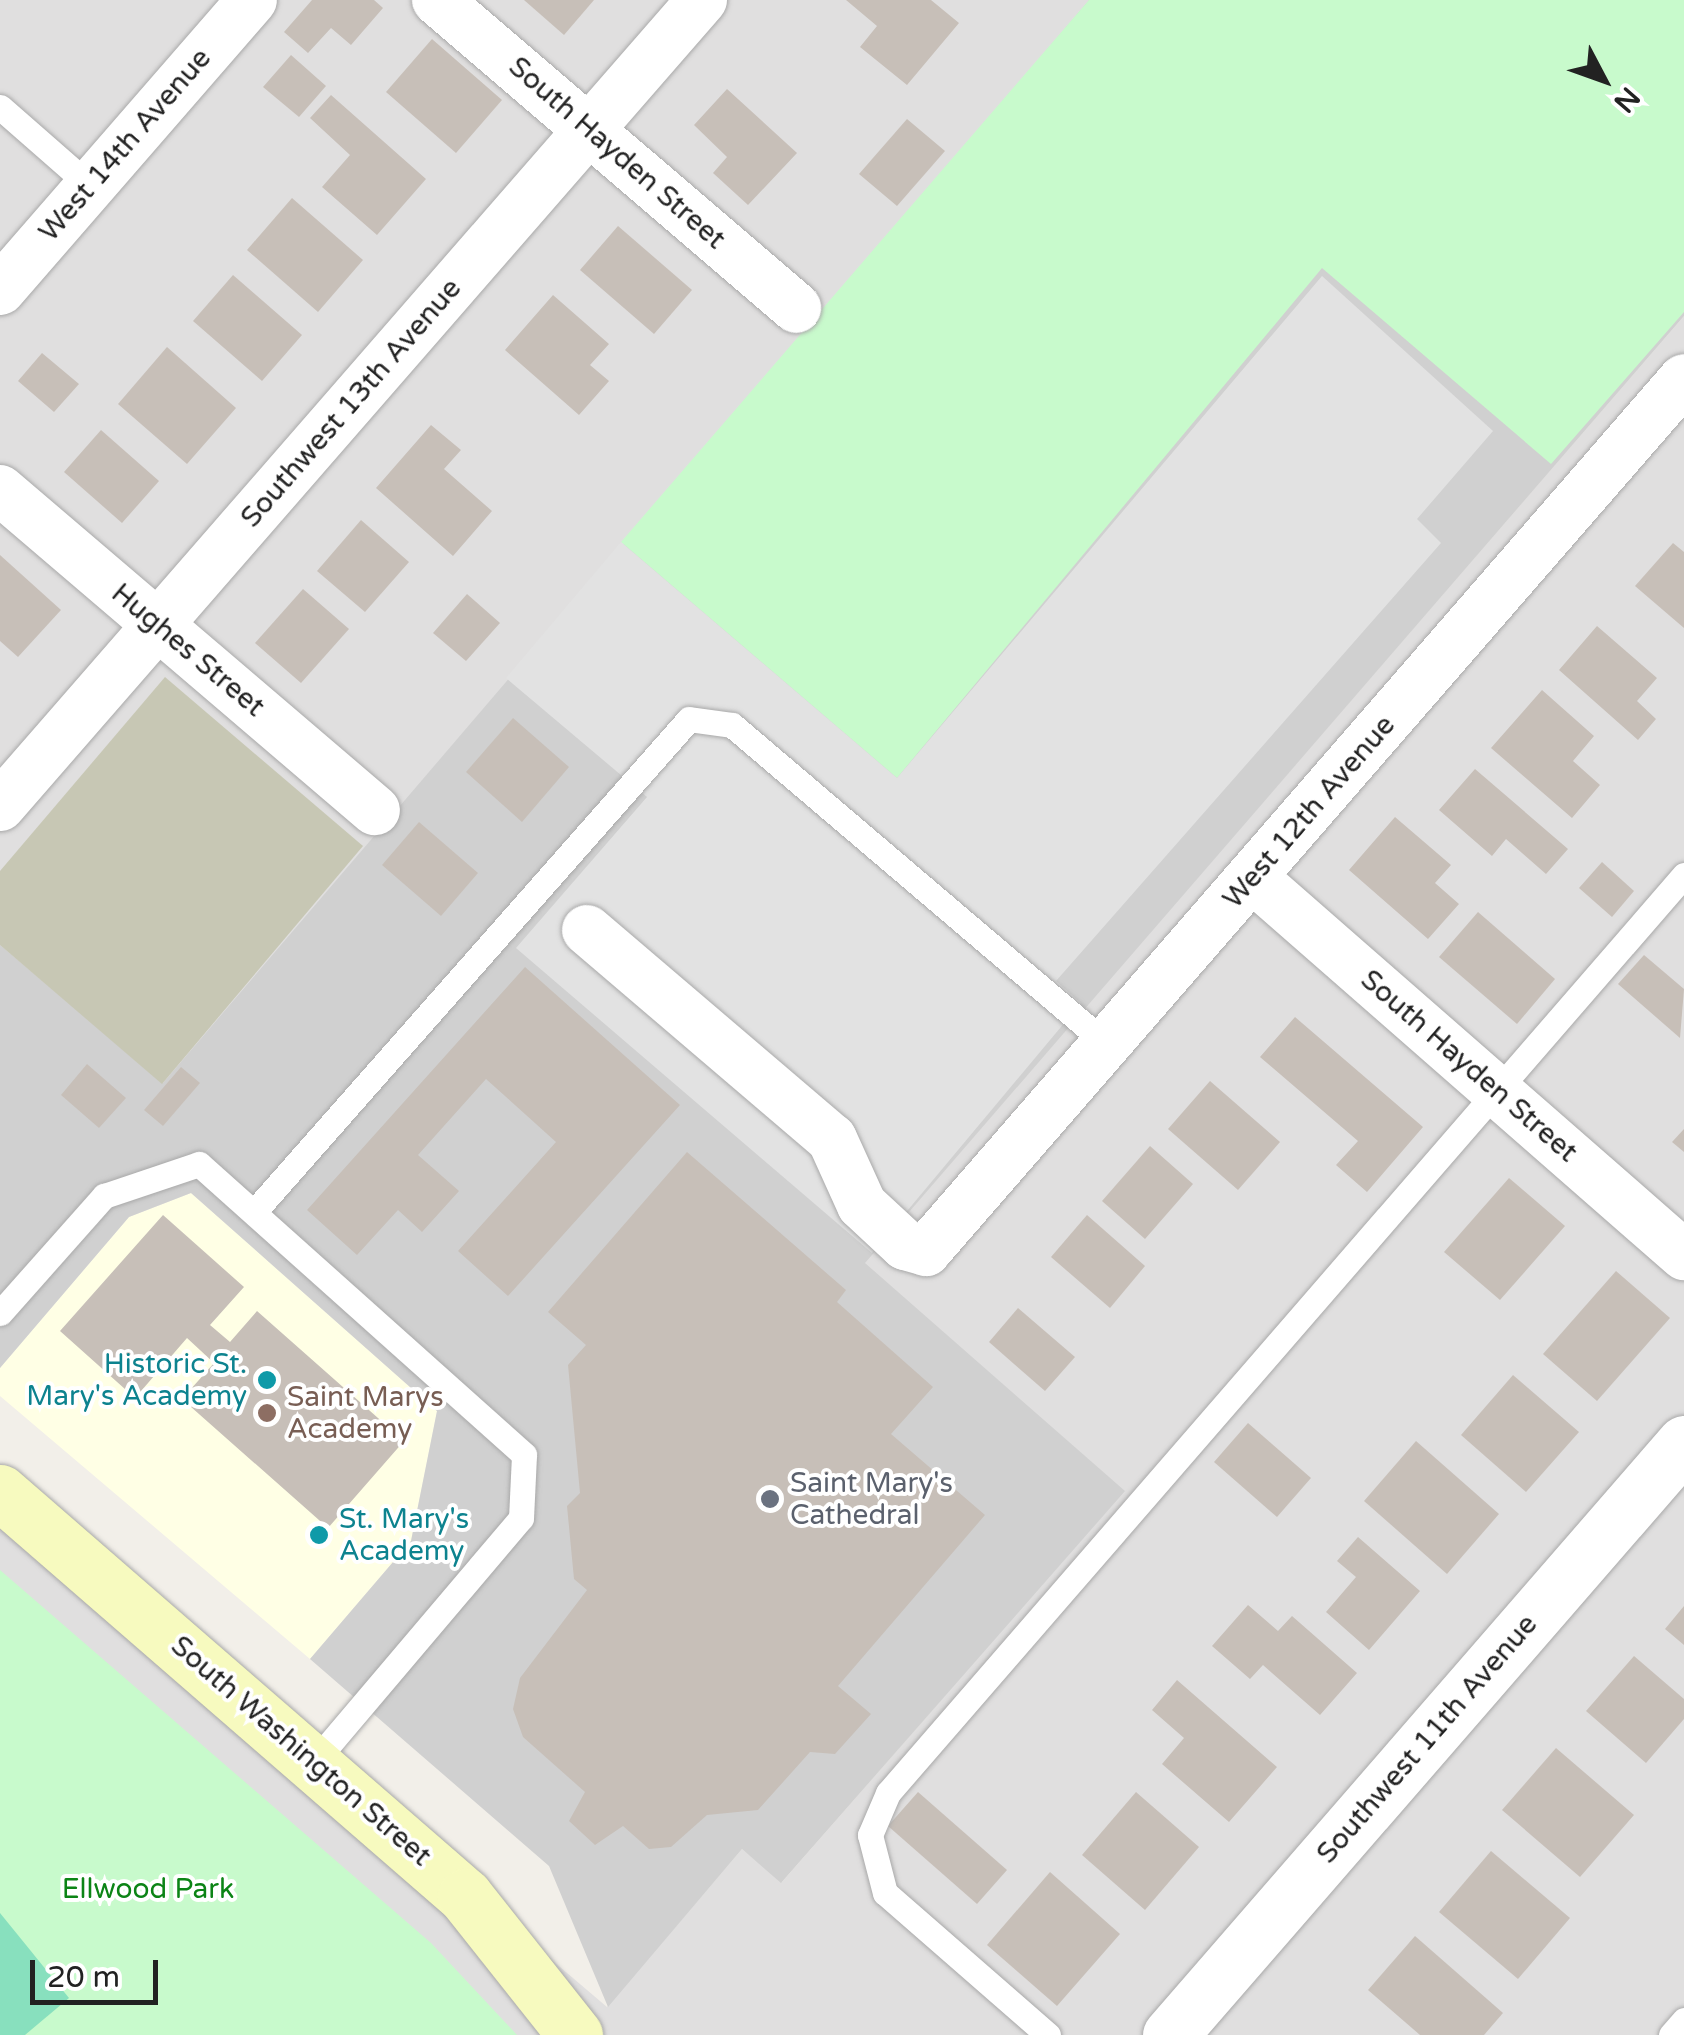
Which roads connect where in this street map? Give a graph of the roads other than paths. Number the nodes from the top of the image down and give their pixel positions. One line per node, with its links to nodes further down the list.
1 (252, 0): 6 (street, West 14th Avenue)
2 (437, 0): 5 (street, South Hayden Street)
3 (702, 0): 5 (street, Southwest 13th Avenue)
4 (0, 107): 6 (lane)
5 (590, 129): 8 (street, South Hayden Street); 11 (street, Southwest 13th Avenue)
6 (89, 184): 7 (street, West 14th Avenue)
7 (0, 290)
8 (796, 308)
9 (1684, 379): 15 (street, West 12th Avenue)
10 (0, 490): 11 (street, Hughes Street)
11 (157, 624): 12 (street, Southwest 13th Avenue); 13 (street, Hughes Street)
12 (0, 806)
13 (375, 810)
14 (1684, 874): 18 (lane)
15 (1252, 878): 17 (street, West 12th Avenue); 18 (street, South Hayden Street)
16 (588, 930): 17 (street, West 12th Avenue)
17 (1107, 1044): 19 (lane)
18 (1497, 1089): 20 (street, South Hayden Street); 27 (lane)
19 (254, 1212): 21 (lane); 24 (lane)
20 (1684, 1255)
21 (0, 1313)
22 (1684, 1444): 28 (street, Southwest 11th Avenue)
23 (0, 1492): 24 (main road, South Washington Street)
24 (314, 1762): 26 (main road, South Washington Street)
25 (1684, 2020): 29 (lane)
26 (575, 2035)
27 (1048, 2035)
28 (1170, 2035)
29 (1671, 2035)

